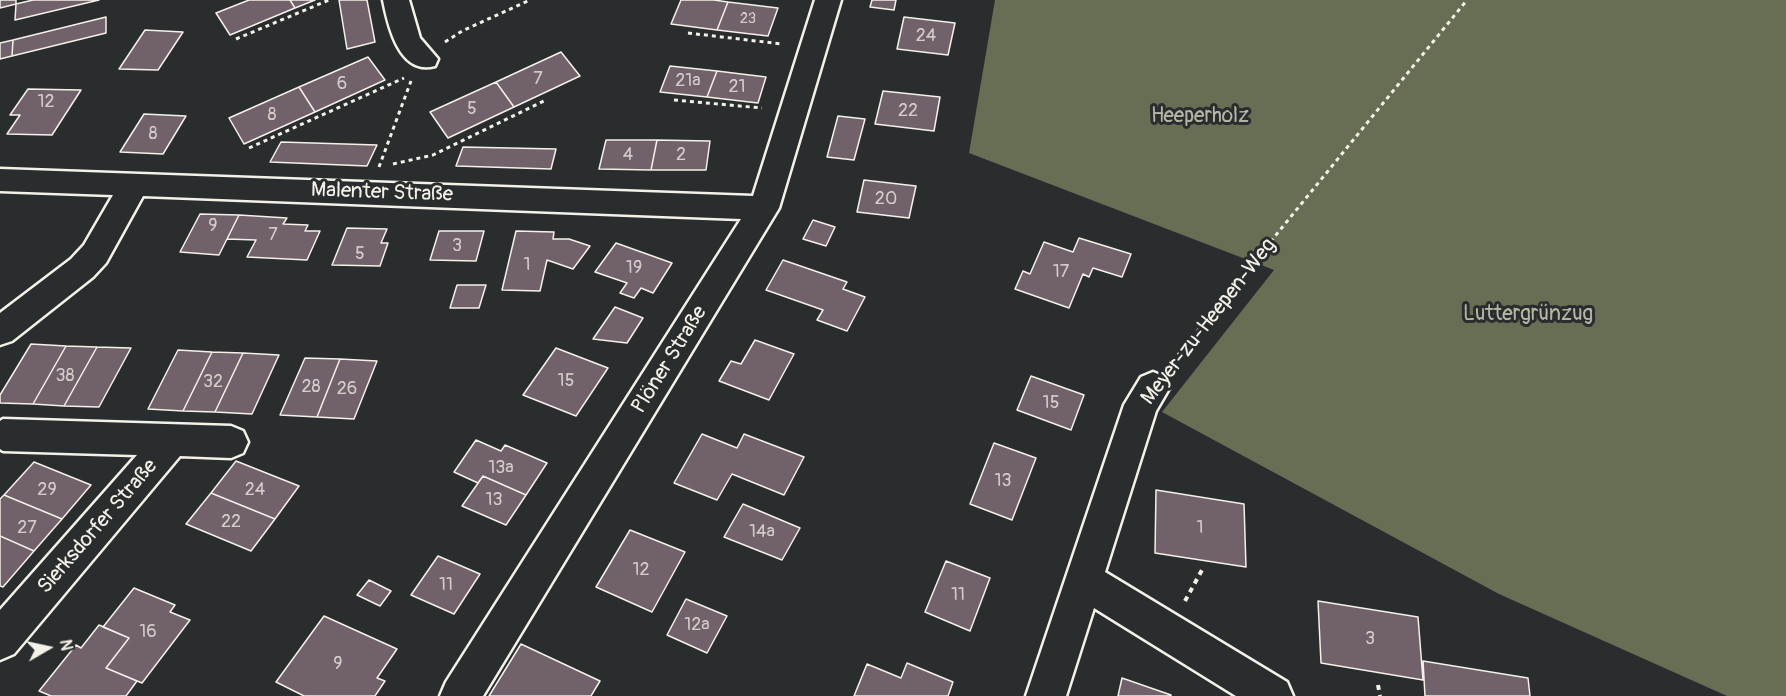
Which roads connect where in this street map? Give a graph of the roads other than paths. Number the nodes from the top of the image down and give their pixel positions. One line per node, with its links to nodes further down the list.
1 (396, 0): 3 (street)
2 (828, 0): 6 (street, Plöner Straße)
3 (425, 59)
4 (0, 180): 5 (street, Malenter Straße)
5 (134, 184): 6 (street, Malenter Straße); 7 (street)
6 (764, 208): 14 (street, Plöner Straße)
7 (0, 331)
8 (1153, 387): 12 (street, Meyer-zu-Heepen-Weg)
9 (3, 435): 10 (street, Sierksdorfer Straße)
10 (172, 440): 11 (street, Sierksdorfer Straße); 13 (street, Sierksdorfer Straße)
11 (231, 442)
12 (1084, 580): 15 (street, Meyer-zu-Heepen-Weg); 16 (street)
13 (0, 640)
14 (460, 696)
15 (1046, 696)
16 (1273, 696)

